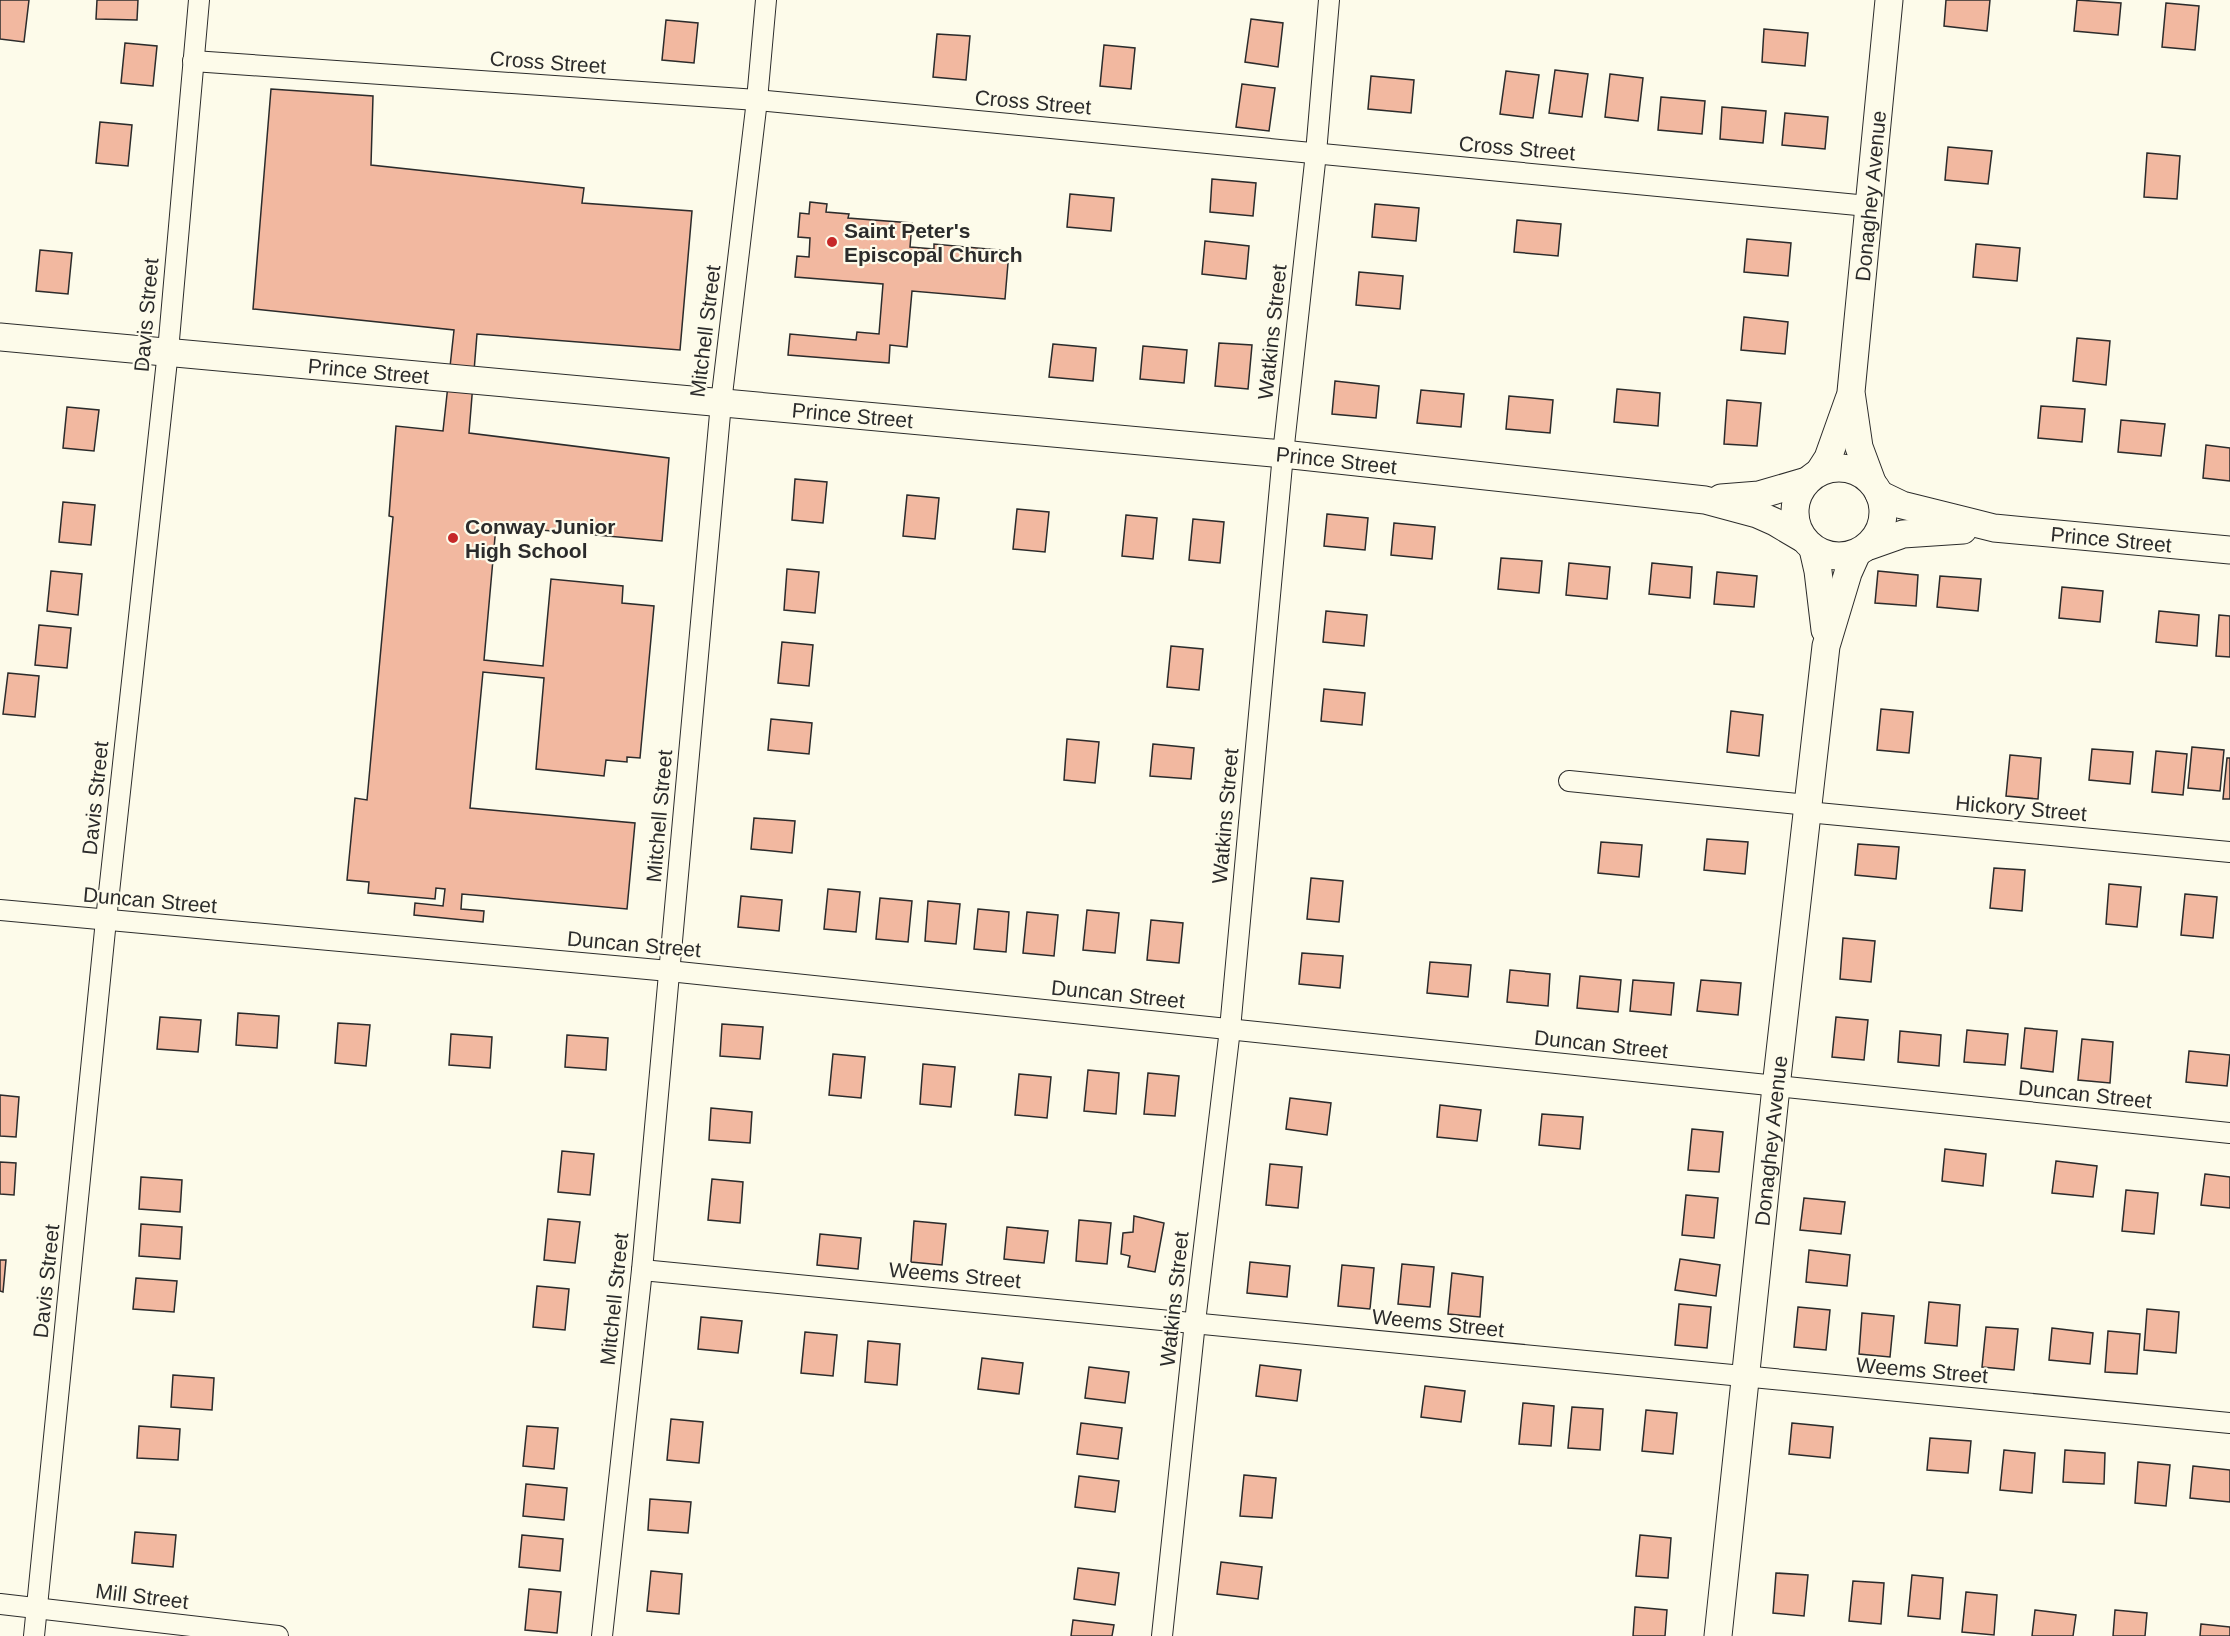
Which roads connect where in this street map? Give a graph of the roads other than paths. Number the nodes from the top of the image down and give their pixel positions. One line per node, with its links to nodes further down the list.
1 (199, 0): 5 (street, Davis Street)
2 (766, 0): 6 (street, Mitchell Street)
3 (1329, 0): 7 (street, Watkins Street)
4 (1889, 0): 8 (street, Donaghey Avenue)
5 (193, 61): 6 (street, Cross Street); 10 (street, Davis Street)
6 (757, 100): 7 (street, Cross Street); 12 (street, Mitchell Street)
7 (1316, 153): 8 (street, Cross Street); 13 (street, Watkins Street)
8 (1868, 206): 11 (street, Donaghey Avenue)
9 (0, 337): 10 (street, Prince Street)
10 (168, 351): 12 (street, Prince Street); 26 (street, Davis Street)
11 (1851, 392): 14 (street, Donaghey Avenue); 15 (street, Donaghey Avenue)
12 (721, 403): 13 (street, Prince Street); 27 (street, Mitchell Street)
13 (1283, 454): 16 (street, Prince Street); 28 (street, Watkins Street)
14 (1813, 477): 15 (street); 16 (street, Prince Street); 18 (street)
15 (1876, 488): 17 (street, Prince Street); 19 (street)
16 (1704, 500): 18 (street, Prince Street)
17 (1994, 528): 19 (street, Prince Street); 20 (street, Prince Street)
18 (1807, 543): 19 (street); 21 (street, Donaghey Avenue)
19 (1863, 550): 21 (street, Donaghey Avenue)
20 (2230, 550)
21 (1826, 646): 23 (street, Donaghey Avenue)
22 (1569, 782): 23 (street, Hickory Street)
23 (1807, 808): 24 (street, Hickory Street); 29 (street, Donaghey Avenue)
24 (2230, 852)
25 (0, 910): 26 (street, Duncan Street)
26 (106, 920): 27 (street, Duncan Street); 36 (street, Davis Street)
27 (669, 971): 28 (street, Duncan Street); 31 (street, Mitchell Street)
28 (1230, 1029): 29 (street, Duncan Street); 32 (street, Watkins Street)
29 (1776, 1086): 30 (street, Duncan Street); 33 (street, Donaghey Avenue)
30 (2230, 1133)
31 (642, 1270): 32 (street, Weems Street); 39 (street, Mitchell Street)
32 (1196, 1322): 33 (street, Weems Street); 40 (street, Watkins Street)
33 (1744, 1378): 34 (street, Weems Street); 41 (street, Donaghey Avenue)
34 (2230, 1423)
35 (0, 1604): 36 (street, Mill Street)
36 (37, 1607): 37 (street, Davis Street); 38 (street, Mill Street)
37 (34, 1636)
38 (278, 1636)
39 (602, 1636)
40 (1162, 1636)
41 (1718, 1636)

